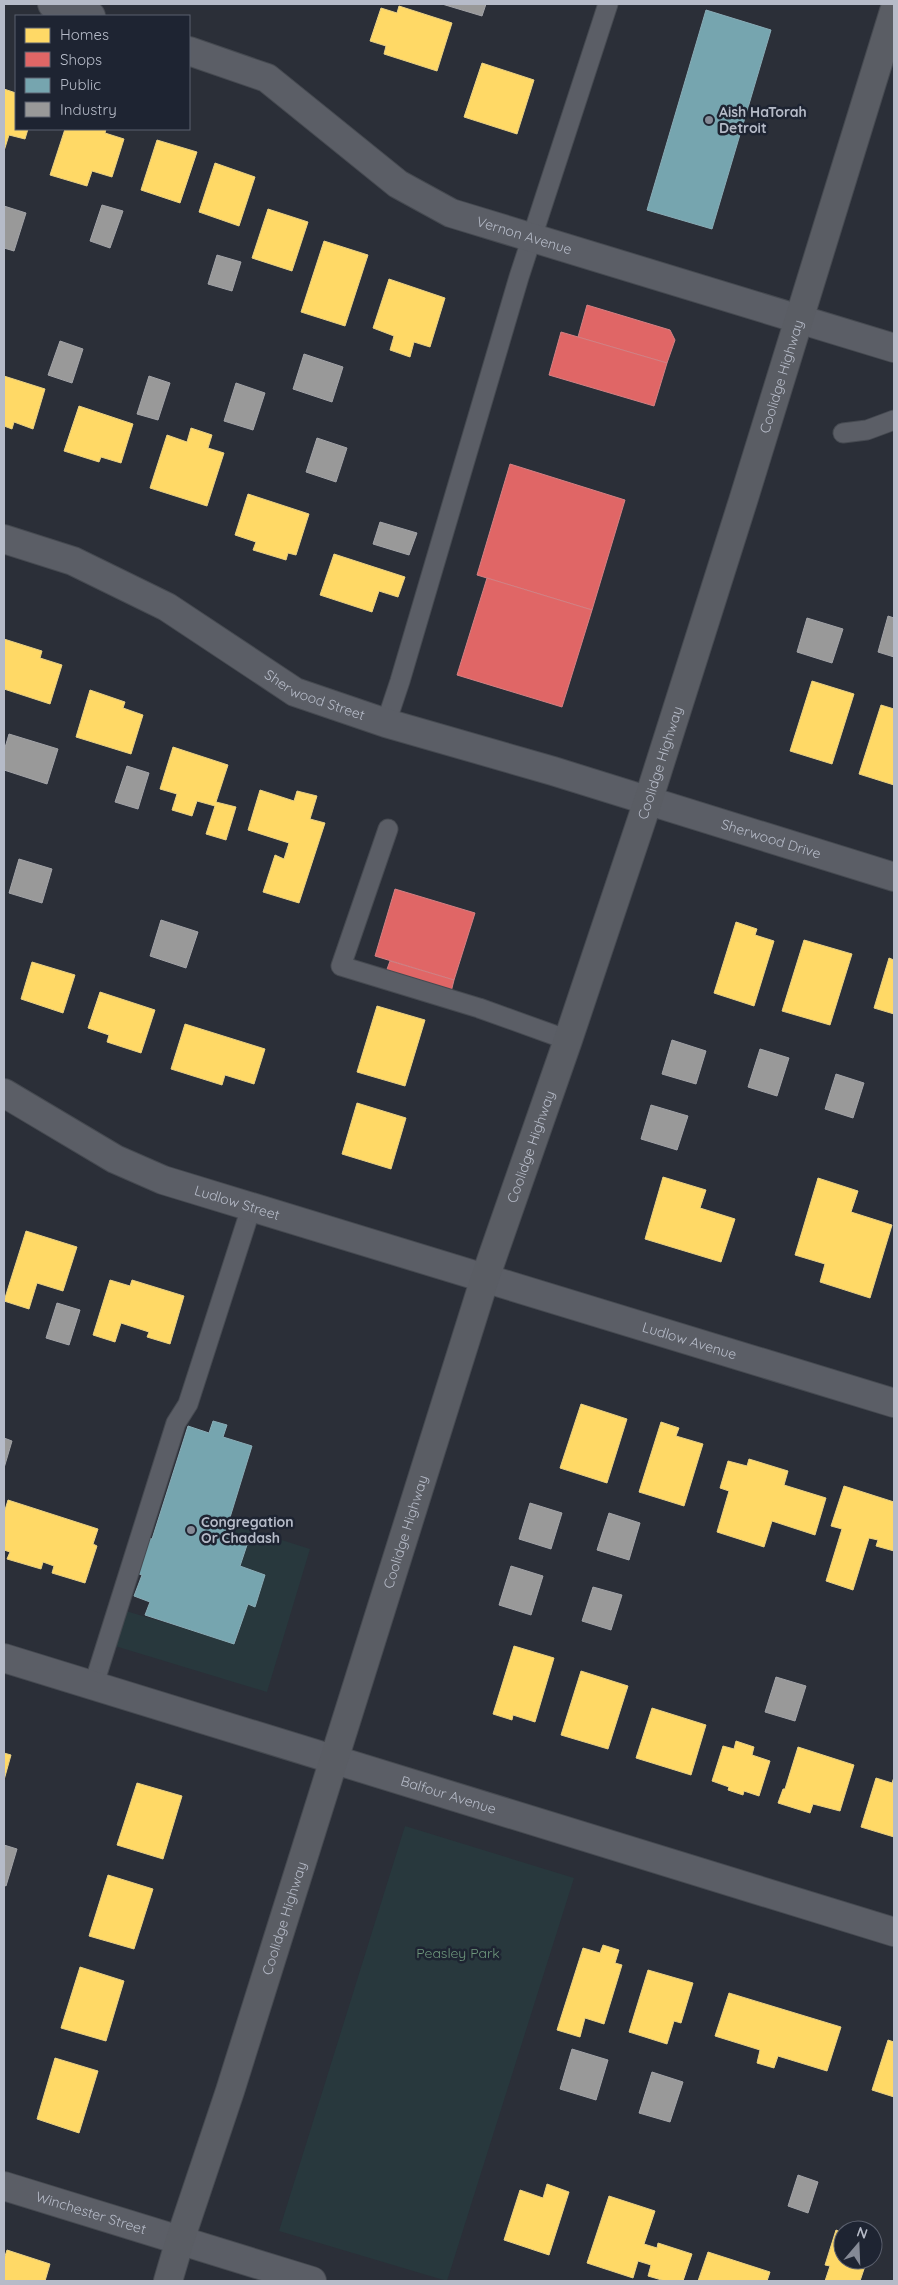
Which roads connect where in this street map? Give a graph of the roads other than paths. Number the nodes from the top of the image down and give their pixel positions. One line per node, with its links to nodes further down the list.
1 (52, 4): 4 (street)
2 (608, 4): 6 (lane)
3 (894, 11): 7 (main road, Coolidge Highway)
4 (88, 15)
5 (190, 50): 6 (street, Vernon Avenue)
6 (533, 239): 7 (street, Vernon Avenue); 12 (lane)
7 (799, 319): 8 (street, Vernon Avenue); 13 (main road, Coolidge Highway)
8 (894, 348)
9 (894, 420): 10 (lane)
10 (843, 433)
11 (4, 539): 12 (street, Sherwood Street)
12 (386, 723): 13 (street, Sherwood Street)
13 (648, 800): 15 (street, Sherwood Drive); 16 (main road, Coolidge Highway)
14 (388, 829): 16 (lane)
15 (894, 877)
16 (568, 1040): 19 (main road, Coolidge Highway)
17 (4, 1094): 18 (street, Ludlow Street)
18 (251, 1208): 19 (street, Ludlow Street); 22 (lane)
19 (485, 1278): 20 (street, Ludlow Avenue); 23 (main road, Coolidge Highway)
20 (894, 1403)
21 (4, 1658): 22 (street, Balfour Avenue)
22 (94, 1687): 23 (street, Balfour Avenue)
23 (334, 1760): 24 (street, Balfour Avenue); 26 (main road, Coolidge Highway)
24 (894, 1932)
25 (4, 2186): 26 (street, Winchester Street)
26 (180, 2240): 27 (main road, Coolidge Highway); 28 (street, Winchester Street)
27 (168, 2281)
28 (312, 2281)

